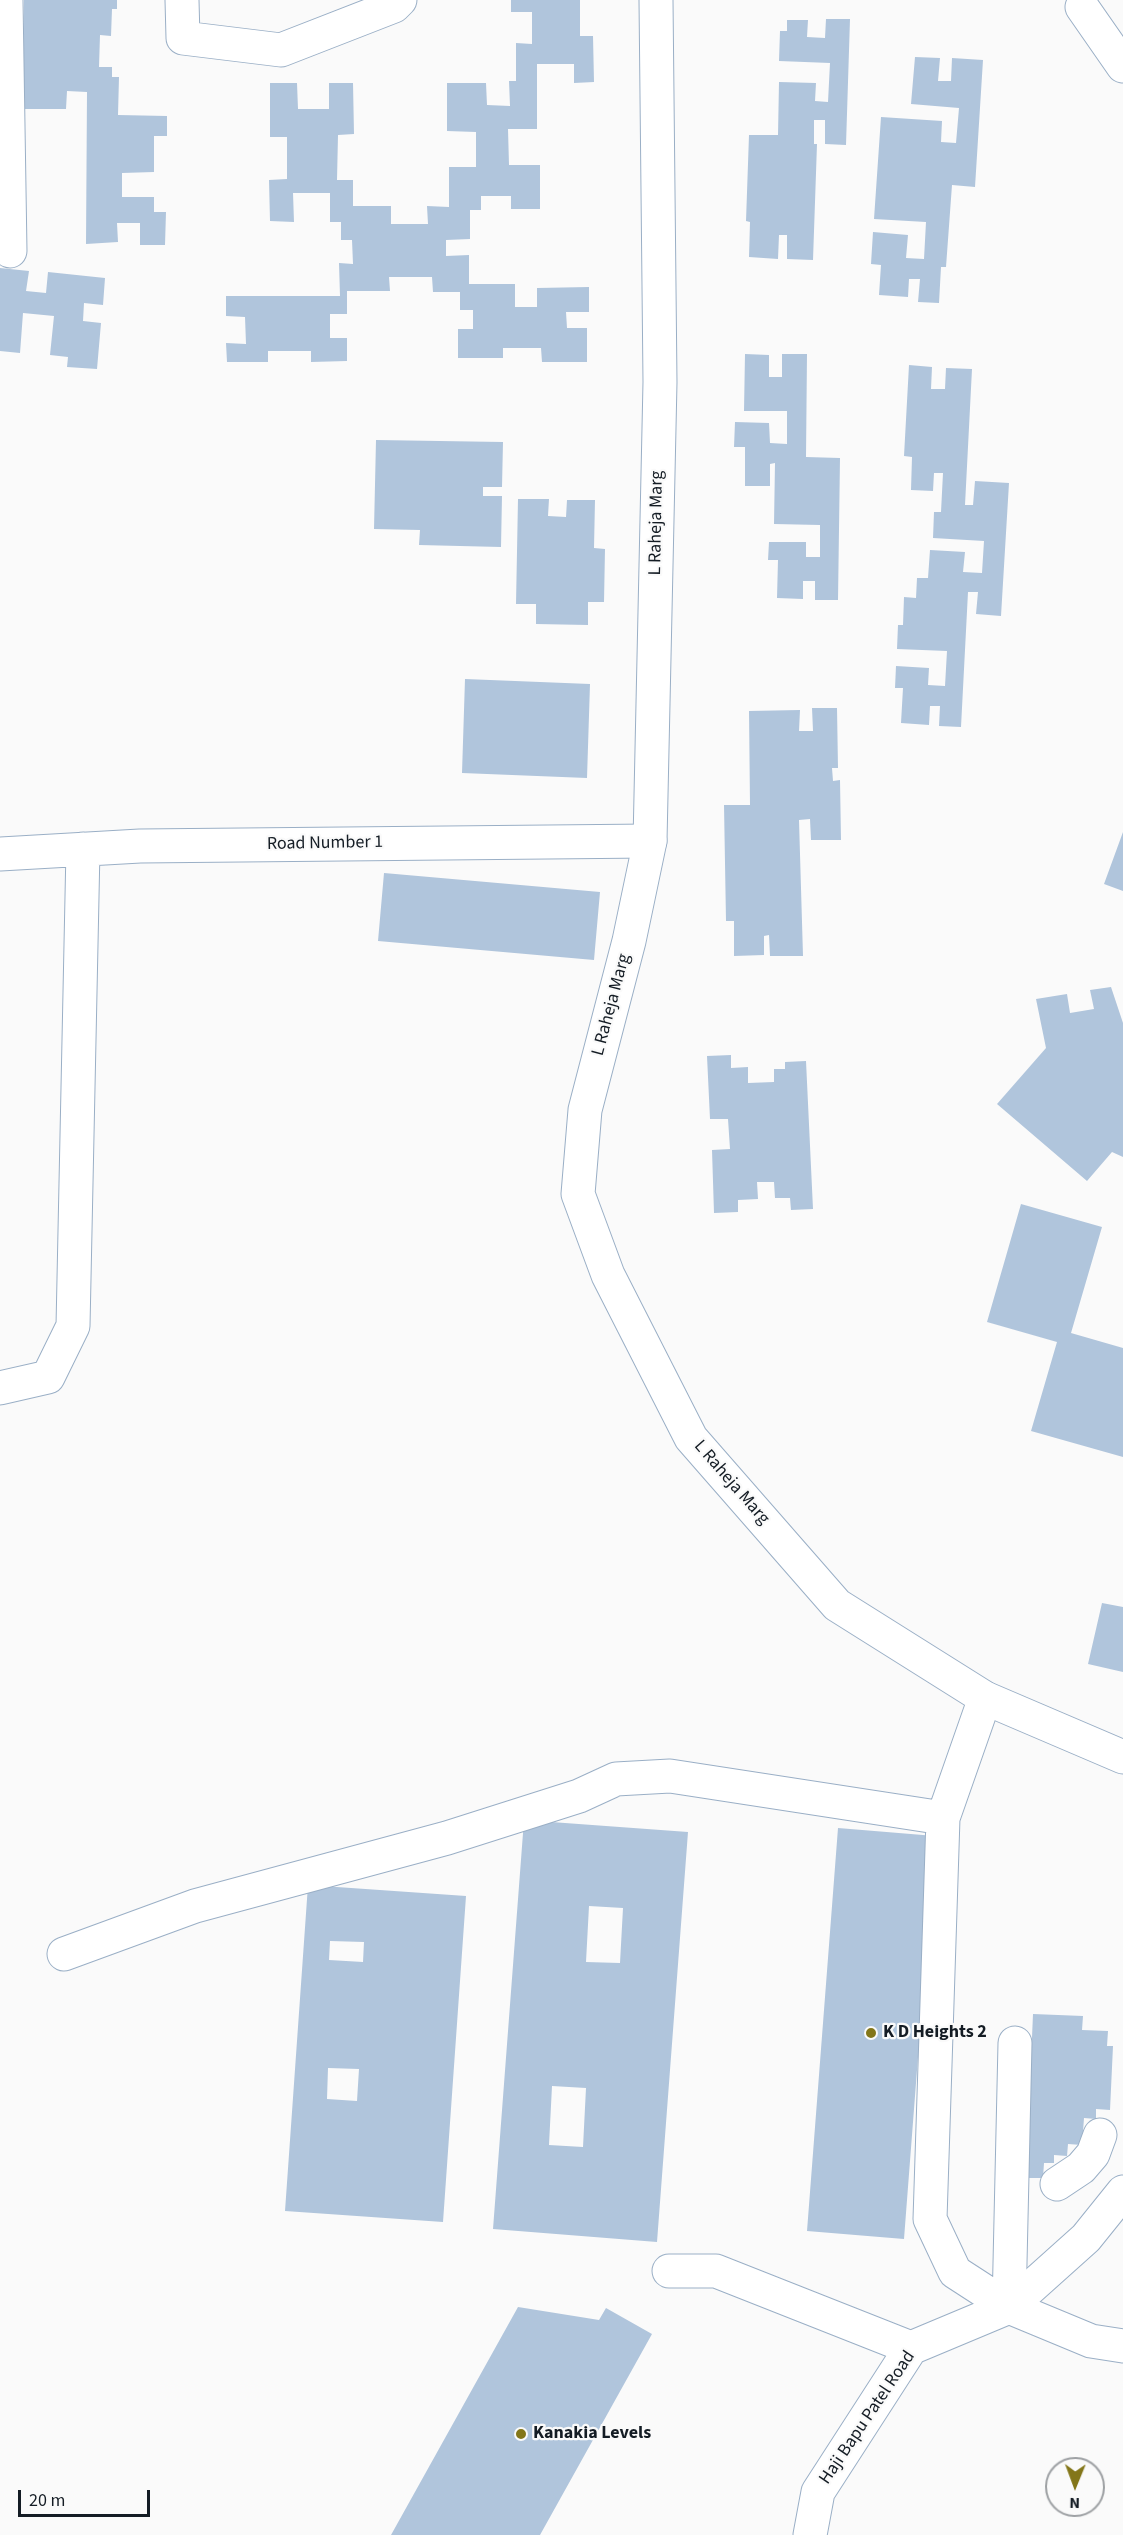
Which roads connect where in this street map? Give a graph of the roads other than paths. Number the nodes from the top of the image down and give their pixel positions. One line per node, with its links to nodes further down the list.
1 (182, 0): 2 (street)
2 (400, 0)
3 (656, 0): 9 (street, L Raheja Marg)
4 (4, 2): 7 (street)
5 (1082, 7): 6 (street)
6 (1123, 66)
7 (5, 157): 8 (street)
8 (10, 251)
9 (650, 841): 10 (street, Road Number 1); 13 (street, L Raheja Marg)
10 (83, 849): 11 (street, Road Number 1); 12 (street)
11 (0, 854)
12 (0, 1388)
13 (985, 1698): 14 (street, L Raheja Marg); 15 (street)
14 (1123, 1757)
15 (943, 1818): 16 (street); 22 (street)
16 (64, 1954)
17 (1015, 2043): 22 (street)
18 (1105, 2135): 19 (street)
19 (1057, 2184)
20 (1123, 2192): 22 (street, Haji Bapu Patel Road)
21 (669, 2271): 24 (street)
22 (1009, 2307): 23 (street); 24 (street, Haji Bapu Patel Road)
23 (1123, 2346)
24 (911, 2348): 25 (street, Haji Bapu Patel Road)
25 (810, 2535)

